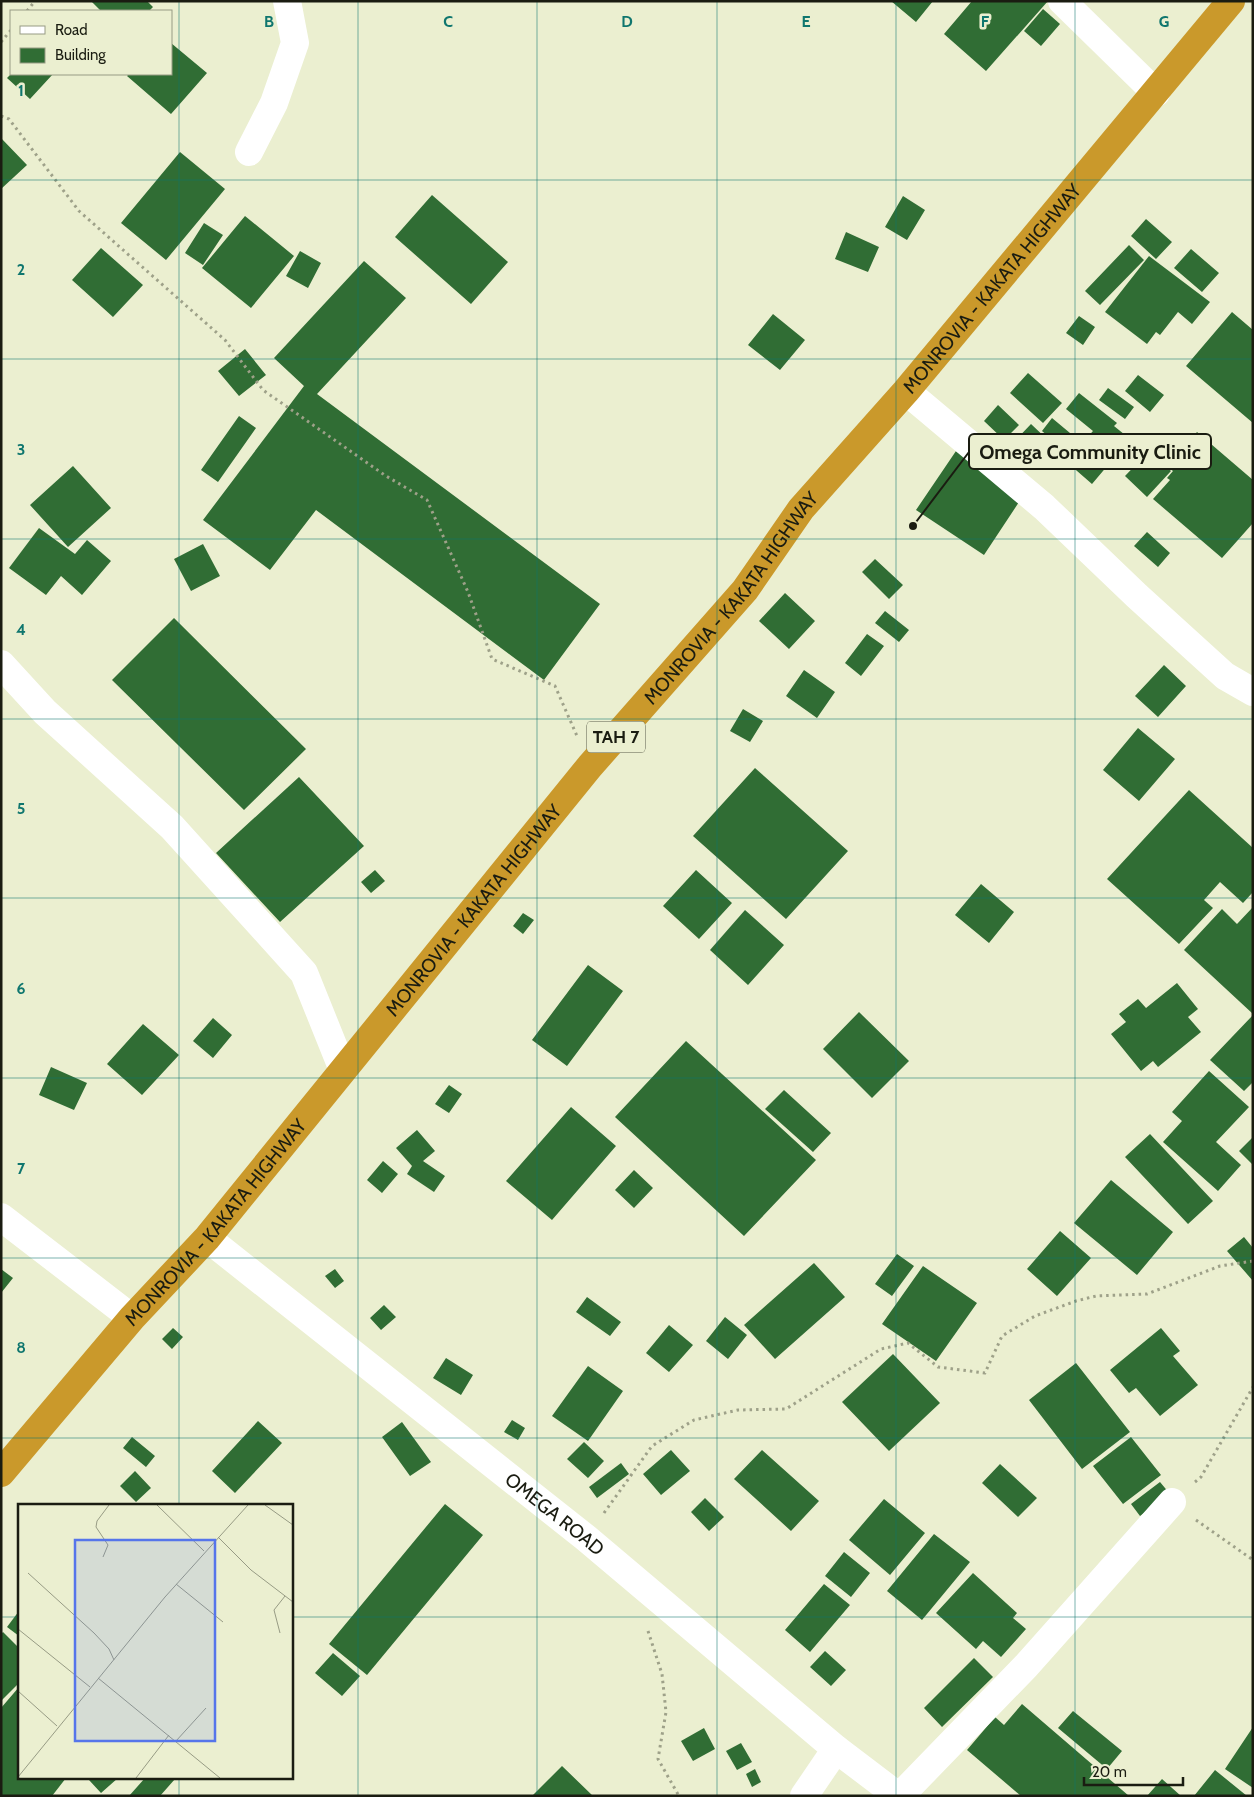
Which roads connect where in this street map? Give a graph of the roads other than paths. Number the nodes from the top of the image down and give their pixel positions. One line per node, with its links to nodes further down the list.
1 (287, 1): 5 (street)
2 (1062, 1): 4 (street)
3 (1231, 1): 4 (highway, MONROVIA - KAKATA HIGHWAY / TAH 7)
4 (1156, 93): 6 (highway, MONROVIA - KAKATA HIGHWAY / TAH 7)
5 (249, 152)
6 (906, 391): 8 (street); 9 (highway, MONROVIA - KAKATA HIGHWAY / TAH 7)
7 (1, 664): 9 (street)
8 (1253, 692)
9 (343, 1070): 11 (highway, MONROVIA - KAKATA HIGHWAY / TAH 7)
10 (1, 1217): 12 (street)
11 (207, 1238): 12 (highway, MONROVIA - KAKATA HIGHWAY / TAH 7); 15 (street, OMEGA ROAD)
12 (132, 1318): 13 (highway, MONROVIA - KAKATA HIGHWAY / TAH 7)
13 (1, 1473)
14 (1172, 1502): 17 (street)
15 (836, 1749): 16 (street); 17 (street, OMEGA ROAD)
16 (804, 1796)
17 (899, 1796)

